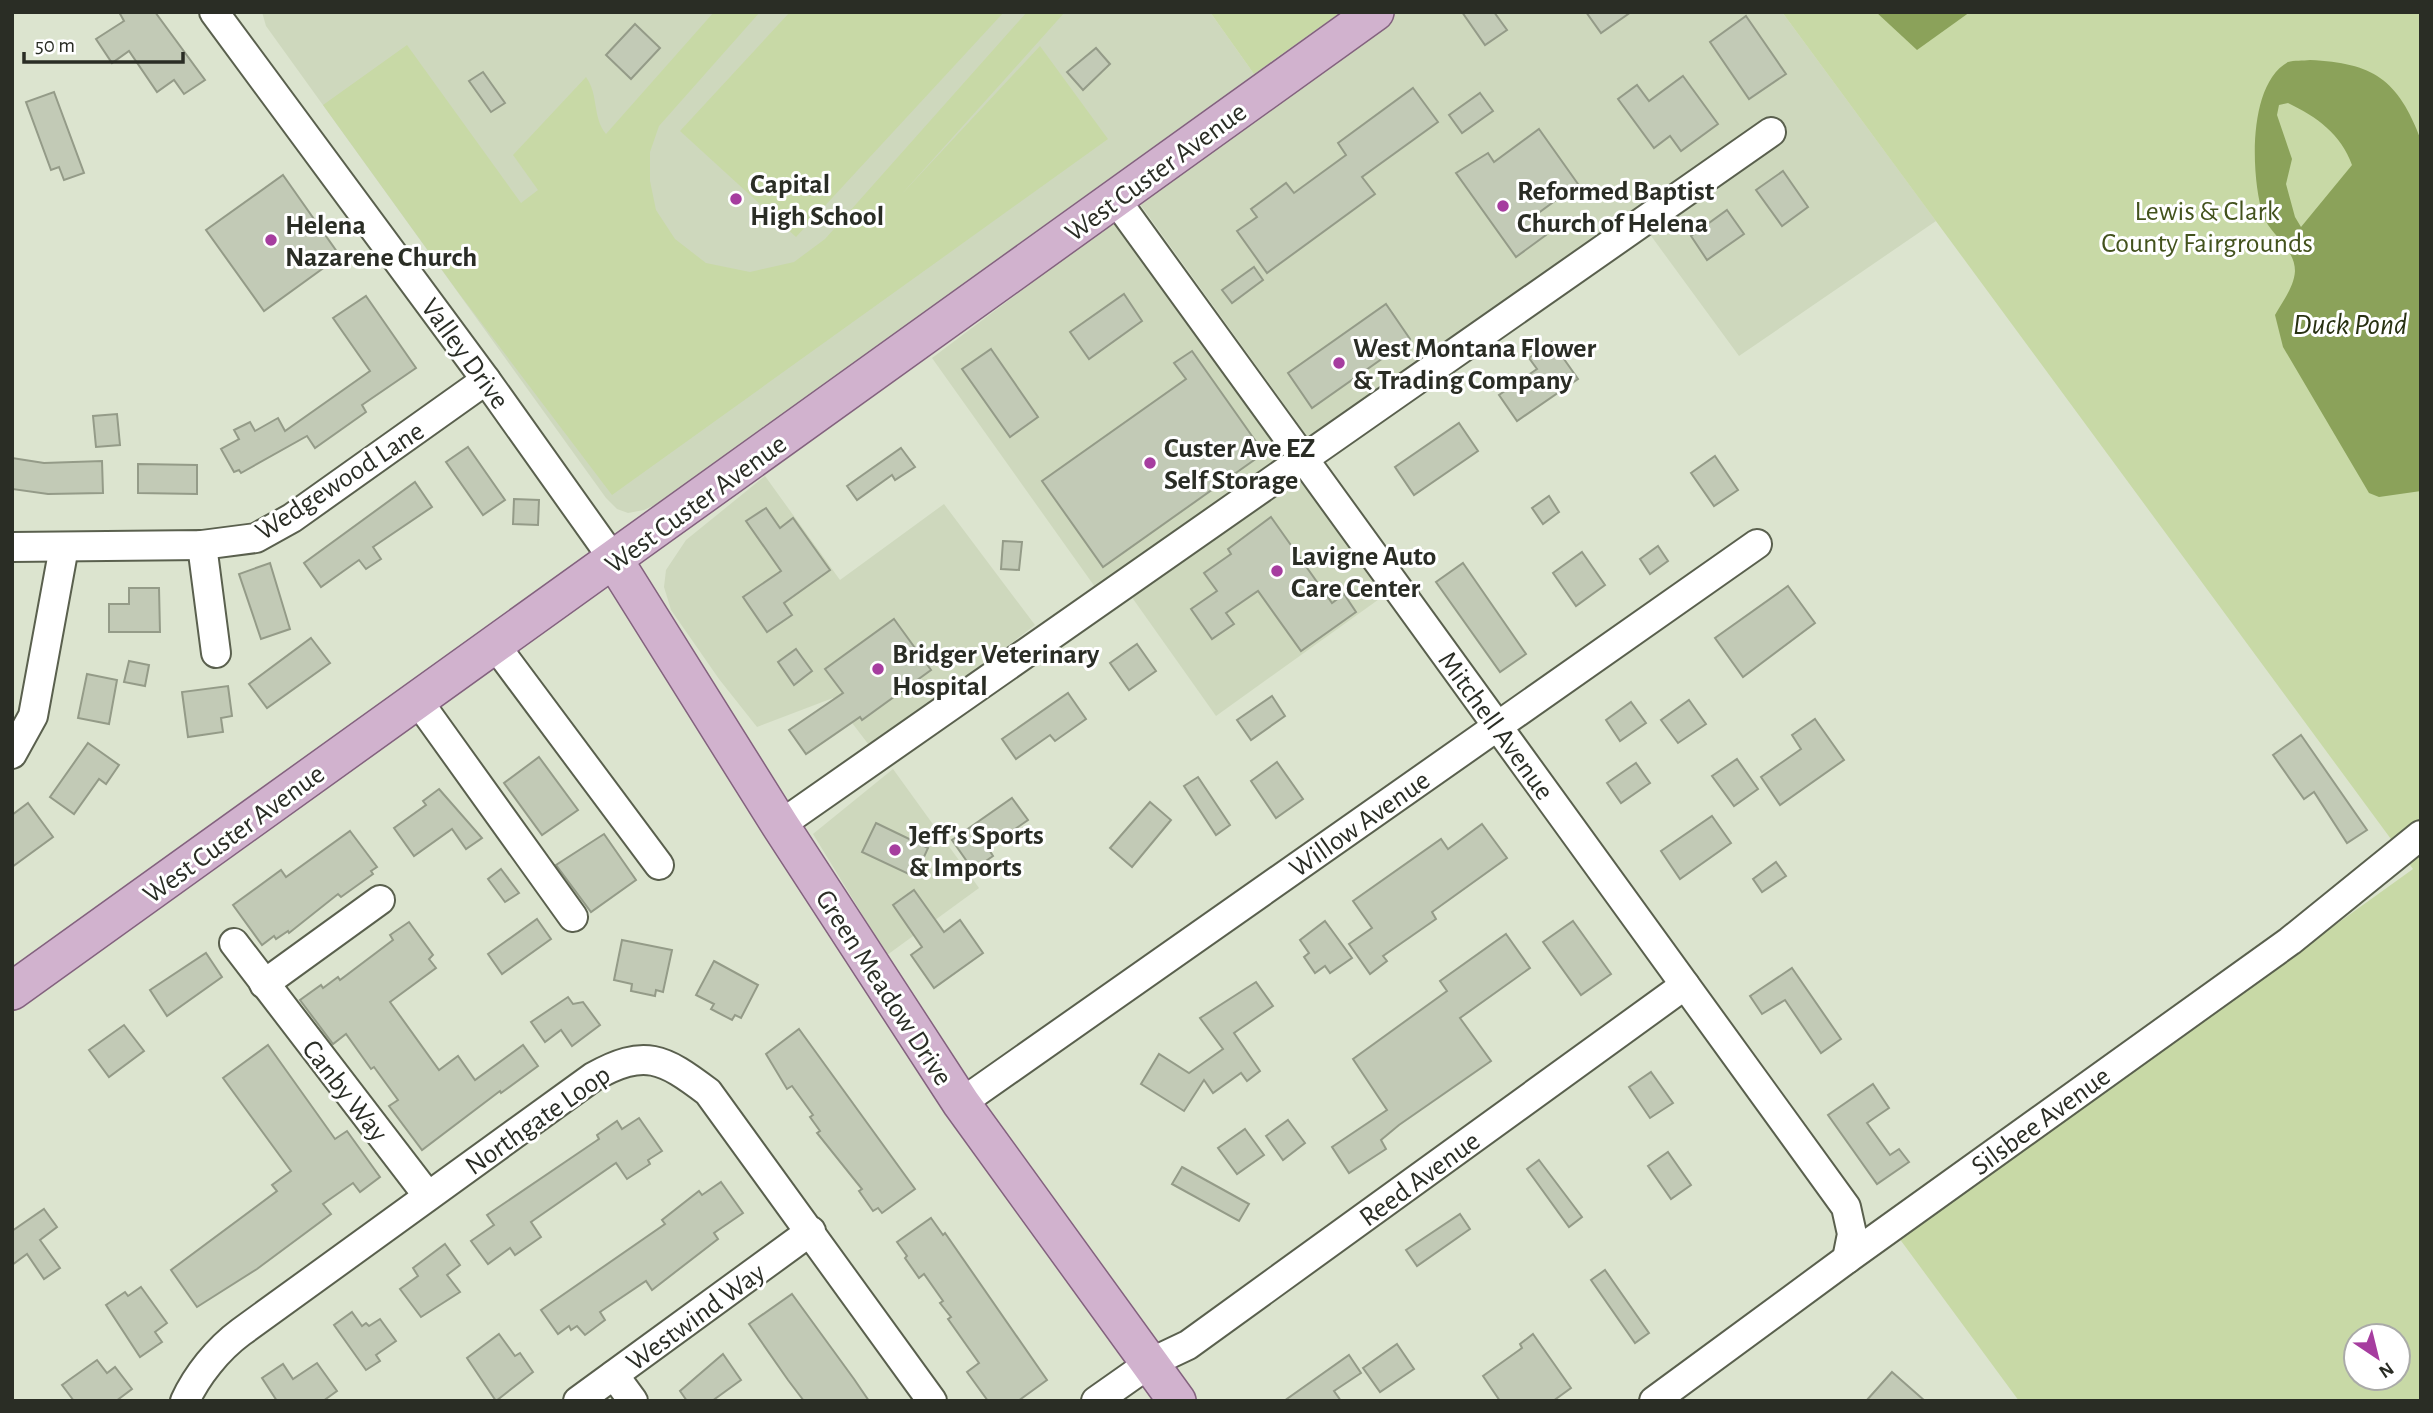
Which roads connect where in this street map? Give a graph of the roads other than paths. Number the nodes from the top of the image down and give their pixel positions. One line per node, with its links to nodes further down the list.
1 (214, 12): 5 (street, Valley Drive)
2 (1375, 12): 4 (main road, West Custer Avenue)
3 (1771, 132): 6 (street)
4 (1116, 200): 6 (street, Mitchell Avenue); 11 (main road, West Custer Avenue)
5 (486, 380): 8 (street, Wedgewood Lane); 11 (street, Valley Drive)
6 (1304, 458): 15 (street, Mitchell Avenue); 17 (street)
7 (1757, 544): 15 (street, Willow Avenue)
8 (202, 545): 10 (street, Wedgewood Lane); 13 (street)
9 (12, 547): 10 (street, Wedgewood Lane)
10 (64, 547): 16 (street)
11 (614, 560): 12 (main road, West Custer Avenue); 17 (main road, Green Meadow Drive)
12 (495, 645): 14 (main road, West Custer Avenue); 19 (street)
13 (216, 653)
14 (418, 701): 21 (street); 25 (main road, West Custer Avenue)
15 (1498, 726): 24 (street, Mitchell Avenue); 26 (street, Willow Avenue)
16 (12, 754)
17 (780, 825): 26 (main road, Green Meadow Drive)
18 (2421, 835): 29 (street, Silsbee Avenue)
19 (659, 865)
20 (380, 900): 23 (street)
21 (573, 917)
22 (234, 943): 23 (street, Canby Way)
23 (264, 984): 27 (street, Canby Way)
24 (1685, 985): 29 (street, Mitchell Avenue); 30 (street, Reed Avenue)
25 (12, 991)
26 (961, 1103): 30 (main road, Green Meadow Drive)
27 (428, 1196): 28 (street, Northgate Loop); 32 (street, Northgate Loop)
28 (811, 1231): 31 (street, Westwind Way); 35 (street, Northgate Loop)
29 (1846, 1259): 38 (street, Silsbee Avenue)
30 (1150, 1363): 36 (street, Reed Avenue); 37 (main road, Green Meadow Drive)
31 (614, 1375): 33 (street, Westwind Way); 34 (street)
32 (185, 1401)
33 (578, 1401)
34 (633, 1401)
35 (932, 1401)
36 (1096, 1401)
37 (1177, 1401)
38 (1654, 1401)

